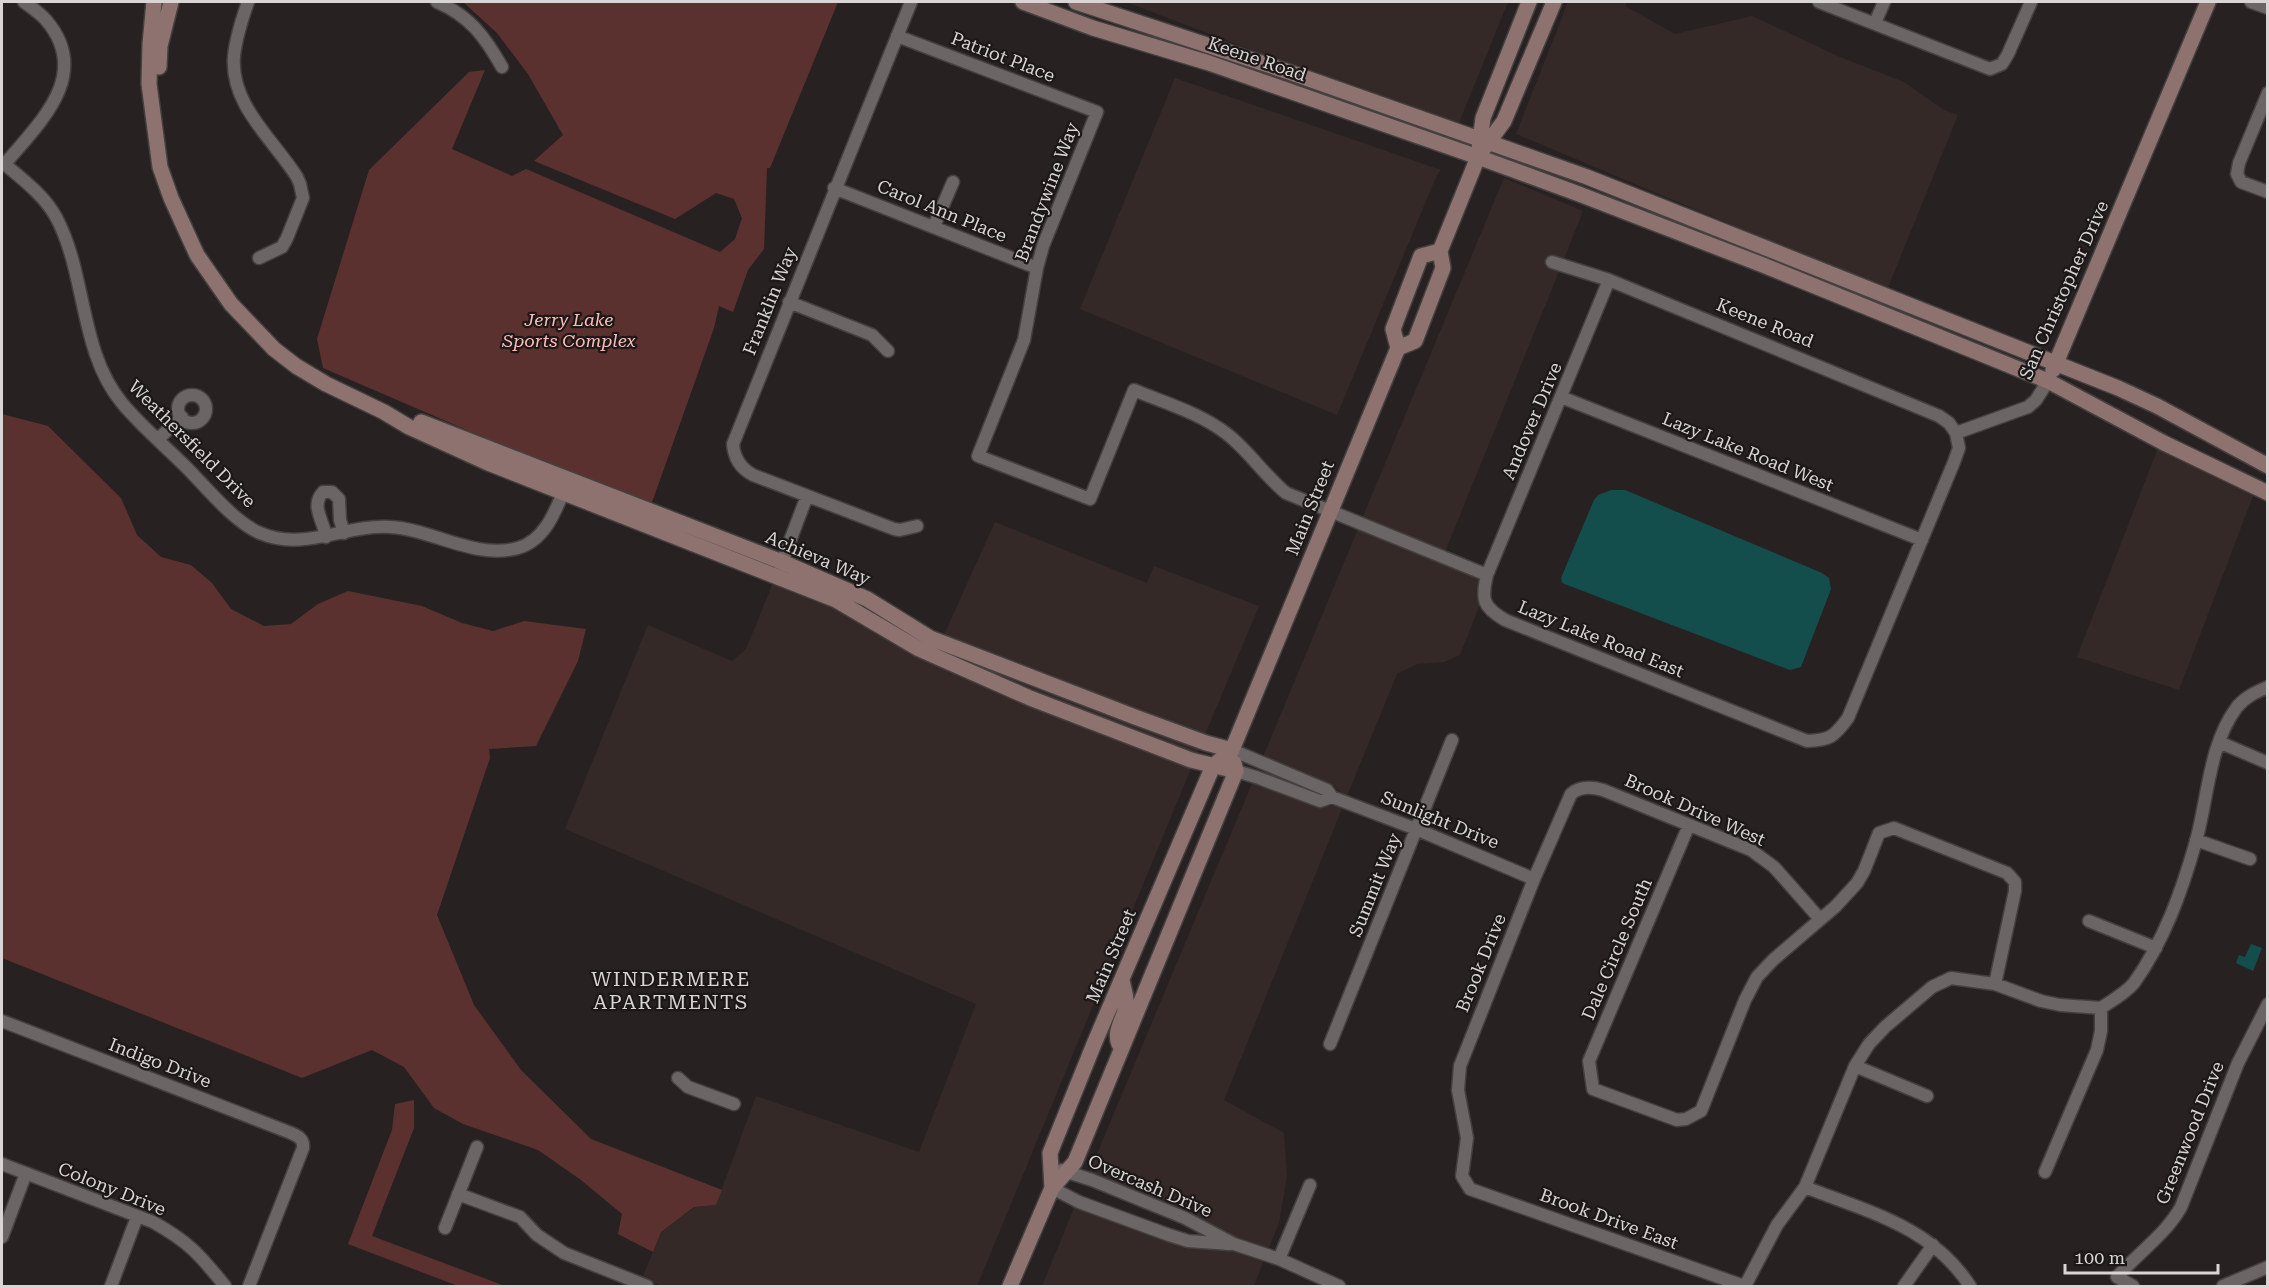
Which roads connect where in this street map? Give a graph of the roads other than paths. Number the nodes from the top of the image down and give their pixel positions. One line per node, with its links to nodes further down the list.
1 (24, 2): 25 (street)
2 (154, 2): 22 (main road, Achieva Way)
3 (171, 2): 22 (main road, Achieva Way)
4 (248, 2): 31 (street)
5 (438, 2): 19 (street)
6 (910, 2): 18 (street, Franklin Way)
7 (1023, 2): 24 (main road, Keene Road)
8 (1076, 2): 23 (main road, Keene Road)
9 (1529, 2): 23 (main road, Main Street)
10 (1554, 2): 23 (main road, Main Street)
11 (1819, 2): 17 (street)
12 (1884, 2): 17 (street)
13 (2031, 2): 17 (street)
14 (2208, 2): 38 (main road, San Christopher Drive)
15 (2251, 2): 16 (street)
16 (2268, 8)
17 (1875, 23)
18 (897, 36): 21 (street, Patriot Place); 27 (street, Franklin Way)
19 (502, 67)
20 (2268, 93): 28 (street)
21 (1097, 112): 33 (street, Brandywine Way)
22 (155, 120): 45 (main road, Achieva Way)
23 (1485, 139): 24 (main road, Main Street); 38 (main road, Keene Road)
24 (1478, 157): 30 (main road, Main Street); 39 (main road, Keene Road)
25 (3, 163): 43 (street, Weathersfield Drive)
26 (953, 182): 29 (street)
27 (834, 188): 29 (street, Carol Ann Place); 35 (street, Franklin Way)
28 (2268, 192)
29 (934, 226): 33 (street, Carol Ann Place)
30 (1440, 250): 36 (main road, Main Street); 36 (main road, Main Street)
31 (259, 258)
32 (1552, 262): 34 (street, Keene Road)
33 (1037, 268): 48 (street, Brandywine Way)
34 (1609, 280): 40 (street, Andover Drive); 42 (street, Keene Road)
35 (789, 302): 37 (street); 47 (street, Franklin Way)
36 (1398, 348): 48 (main road, Main Street)
37 (888, 351)
38 (2055, 363): 39 (main road, San Christopher Drive); 44 (main road, Keene Road)
39 (2048, 381): 42 (street, San Christopher Drive); 46 (main road, Keene Road)
40 (1561, 398): 52 (street, Lazy Lake Road West); 54 (street, Andover Drive)
41 (182, 417): 43 (street)
42 (1956, 433): 52 (street)
43 (158, 439): 51 (street, Weathersfield Drive)
44 (2268, 466)
45 (566, 487): 50 (street, Weathersfield Drive); 53 (main road, Achieva Way); 55 (main road, Achieva Way)
46 (2268, 492)
47 (807, 496): 49 (street, Franklin Way); 53 (street)
48 (1330, 513): 54 (street); 59 (main road, Main Street)
49 (917, 526)
50 (344, 533): 51 (street, Weathersfield Drive); 51 (street)
51 (326, 537)
52 (1922, 540): 54 (street, Lazy Lake Road East)
53 (782, 562): 55 (street); 59 (main road, Achieva Way)
54 (1487, 575)
55 (778, 579): 61 (main road, Achieva Way)
56 (2268, 687): 58 (street)
57 (1452, 740): 66 (street, Summit Way)
58 (2219, 742): 60 (street); 67 (street)
59 (1232, 750): 61 (main road, Main Street); 62 (main road); 64 (street, Sunlight Drive)
60 (2268, 763)
61 (1213, 766): 62 (main road, Achieva Way); 73 (main road, Main Street)
62 (1236, 771): 64 (street, Sunlight Drive); 79 (main road, Main Street)
63 (1603, 790): 65 (street, Brook Drive West); 69 (street, Brook Drive)
64 (1332, 797): 66 (street, Sunlight Drive)
65 (1689, 825): 70 (street, Brook Drive West); 70 (street, Dale Circle South)
66 (1416, 829): 69 (street, Sunlight Drive); 78 (street, Summit Way)
67 (2196, 840): 68 (street); 72 (street)
68 (2250, 859)
69 (1534, 879): 90 (street, Brook Drive)
70 (1820, 919): 74 (street)
71 (2089, 921): 72 (street)
72 (2156, 948): 76 (street)
73 (1122, 980): 79 (main road); 86 (main road, Main Street)
74 (1995, 984): 76 (street); 80 (street)
75 (2268, 1004): 112 (street, Greenwood Drive)
76 (2101, 1008): 88 (street)
77 (2, 1021): 105 (street, Indigo Drive)
78 (1330, 1044)
79 (1121, 1050): 87 (main road, Main Street)
80 (1855, 1066): 82 (street); 92 (street)
81 (678, 1078): 83 (street)
82 (1927, 1096)
83 (734, 1104)
84 (477, 1147): 94 (street)
85 (2, 1164): 89 (street, Colony Drive)
86 (1050, 1166): 87 (street, Overcash Drive); 93 (main road, Main Street)
87 (1067, 1171): 93 (main road, Main Street); 98 (street, Overcash Drive)
88 (2045, 1172)
89 (26, 1173): 95 (street, Colony Drive); 97 (street)
90 (1465, 1183): 109 (street, Brook Drive East)
91 (1310, 1185): 100 (street)
92 (1805, 1187): 99 (street); 109 (street)
93 (1052, 1188): 98 (street, Overcash Drive); 107 (main road, Main Street)
94 (458, 1194): 96 (street); 106 (street)
95 (137, 1216): 103 (street); 104 (street, Colony Drive)
96 (445, 1228)
97 (2, 1237)
98 (1234, 1244): 100 (street, Overcash Drive)
99 (1933, 1245): 110 (street); 111 (street)
100 (1279, 1259): 102 (street, Overcash Drive)
101 (2268, 1268): 113 (street)
102 (1324, 1284): 108 (street, Overcash Drive)
103 (111, 1287)
104 (225, 1287)
105 (249, 1287)
106 (647, 1287)
107 (1010, 1287)
108 (1339, 1287)
109 (1744, 1287)
110 (1904, 1287)
111 (1970, 1287)
112 (2133, 1287)
113 (2223, 1287)

